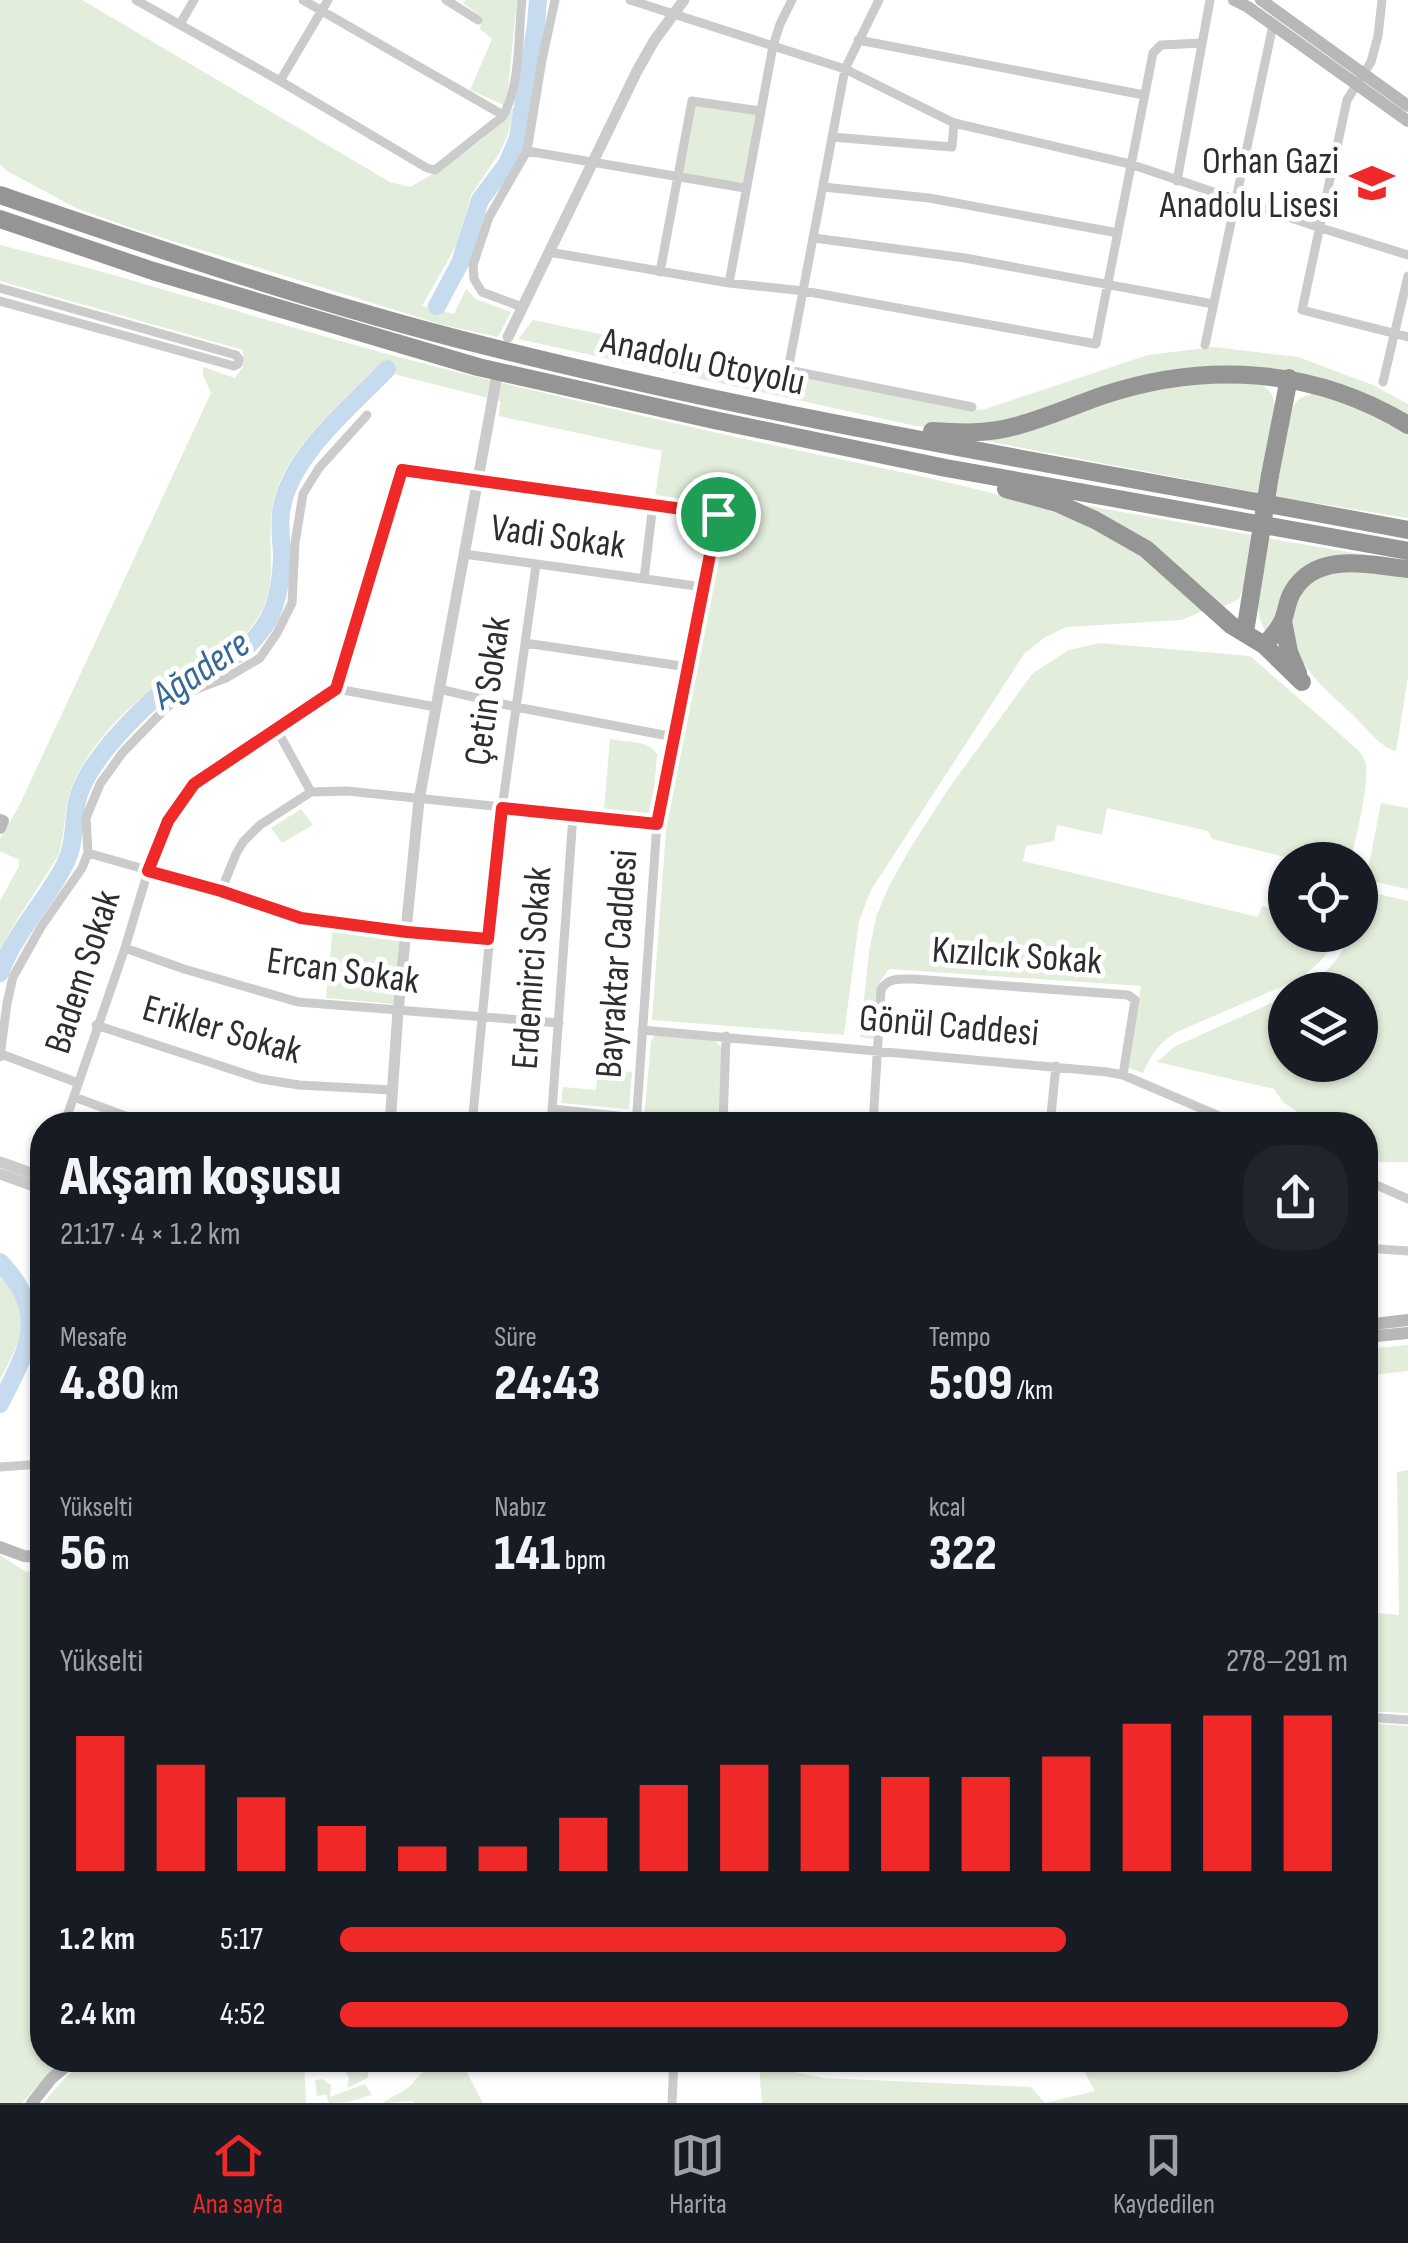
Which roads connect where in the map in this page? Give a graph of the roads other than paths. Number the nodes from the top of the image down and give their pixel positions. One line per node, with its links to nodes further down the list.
1 (136, 0): 19 (street)
2 (194, 0): 19 (street)
3 (304, 0): 16 (street)
4 (328, 0): 16 (street)
5 (522, 0): 30 (street)
6 (555, 0): 34 (street)
7 (630, 0): 17 (street)
8 (684, 0): 17 (street)
9 (792, 0): 23 (street)
10 (879, 0): 21 (street)
11 (1210, 0): 22 (street)
12 (1234, 0): 20 (main road)
13 (1261, 0): 25 (main road)
14 (1382, 0): 25 (street)
15 (452, 2): 18 (street)
16 (322, 11): 26 (street); 30 (street)
17 (674, 14): 23 (street); 35 (street)
18 (478, 20)
19 (180, 24): 26 (street)
20 (1273, 25): 25 (main road); 42 (street)
21 (858, 40): 24 (street); 27 (street)
22 (1202, 43): 27 (street); 38 (street)
23 (773, 46): 24 (street); 29 (street)
24 (845, 69): 32 (street); 33 (street)
25 (1359, 80): 28 (main road); 31 (main road); 44 (street)
26 (280, 81): 30 (street)
27 (1144, 95): 36 (street)
28 (1408, 106)
29 (760, 111): 37 (street); 40 (street)
30 (503, 115)
31 (1408, 121)
32 (954, 123): 33 (street); 36 (street)
33 (832, 137): 39 (street)
34 (526, 152): 35 (street); 57 (street)
35 (592, 163): 37 (street); 47 (street)
36 (1130, 164): 38 (street); 45 (street)
37 (678, 177): 40 (street); 49 (street)
38 (1177, 181): 42 (street)
39 (824, 186): 45 (street); 46 (street)
40 (745, 188): 51 (street)
41 (0, 194): 68 (highway, Anadolu Otoyolu)
42 (1237, 200): 44 (street); 56 (street)
43 (0, 219): 67 (highway, Anadolu Otoyolu)
44 (1321, 228): 48 (street); 58 (street)
45 (1118, 232): 52 (street)
46 (814, 238): 52 (street); 54 (street)
47 (549, 252): 49 (street); 57 (street)
48 (1408, 255)
49 (660, 272): 51 (street)
50 (1408, 276): 58 (street)
51 (729, 283): 54 (street)
52 (1108, 284): 54 (street); 56 (street)
53 (0, 288): 55 (street)
54 (804, 292): 65 (street)
55 (0, 301)
56 (1213, 304): 61 (street)
57 (522, 307): 59 (street)
58 (1394, 334): 60 (street); 64 (street)
59 (508, 337)
60 (1408, 337)
61 (1205, 344)
62 (1290, 378): 68 (highway); 69 (highway); 79 (highway, bridge)
63 (496, 382): 70 (street)
64 (1383, 382)
65 (972, 408)
66 (367, 415): 99 (street)
67 (714, 420): 73 (highway, Anadolu Otoyolu); 80 (highway)
68 (826, 422): 72 (highway, Anadolu Otoyolu)
69 (1408, 426)
70 (477, 479): 71 (street); 74 (street); 86 (street)
71 (653, 504): 77 (street); 78 (street, Bayraktar Caddesi)
72 (1408, 530)
73 (1408, 552)
74 (464, 554): 75 (street, Vadi Sokak); 87 (street)
75 (536, 565): 77 (street, Vadi Sokak); 83 (street, Çetin Sokak)
76 (1408, 569): 81 (highway)
77 (644, 579): 78 (street, Vadi Sokak)
78 (703, 587): 85 (street, Bayraktar Caddesi)
79 (1250, 594): 80 (highway); 82 (highway)
80 (1216, 611): 82 (highway)
81 (1282, 622): 84 (highway); 84 (highway)
82 (1245, 632): 84 (highway)
83 (525, 642): 85 (street); 88 (street, Çetin Sokak)
84 (1264, 645)
85 (688, 667): 91 (street, Bayraktar Caddesi)
86 (336, 689): 89 (street); 90 (street, Badem Sokak)
87 (439, 689): 88 (street); 89 (street)
88 (516, 706): 91 (street); 94 (street, Çetin Sokak)
89 (436, 707): 93 (street)
90 (277, 730): 92 (street); 100 (street, Badem Sokak)
91 (674, 737): 97 (street, Bayraktar Caddesi)
92 (311, 792): 93 (street); 101 (street)
93 (419, 800): 94 (street); 102 (street)
94 (502, 808): 95 (street); 103 (street, Çetin Sokak)
95 (573, 815): 97 (street); 107 (street, Erdemirci Sokak)
96 (0, 820): 98 (main road)
97 (657, 824): 109 (street, Bayraktar Caddesi)
98 (0, 828)
99 (88, 852): 100 (street); 112 (street)
100 (148, 871): 101 (street); 104 (street, Badem Sokak)
101 (221, 891): 102 (street)
102 (407, 932): 103 (street); 105 (street)
103 (488, 939): 106 (street, Çetin Sokak)
104 (125, 948): 105 (street, Ercan Sokak); 108 (street, Badem Sokak)
105 (398, 1011): 106 (street, Ercan Sokak); 116 (street)
106 (480, 1018): 107 (street, Ercan Sokak); 122 (street, Çetin Sokak)
107 (559, 1024): 118 (street, Erdemirci Sokak)
108 (96, 1025): 115 (street, Badem Sokak); 116 (street, Erikler Sokak)
109 (642, 1030): 110 (street, Gönül Caddesi); 125 (street, Bayraktar Caddesi)
110 (726, 1036): 111 (street, Gönül Caddesi); 126 (street)
111 (878, 1050): 113 (street, Gönül Caddesi); 114 (street, Kızılcık Sokak); 127 (street)
112 (0, 1055): 115 (street)
113 (1056, 1066): 114 (street, Gönül Caddesi); 128 (street)
114 (1123, 1075): 129 (street, Gönül Caddesi)
115 (78, 1083): 117 (street, Badem Sokak)
116 (392, 1090): 121 (street)
117 (74, 1097): 119 (street, Badem Sokak); 120 (street)
118 (553, 1109): 123 (street, Erdemirci Sokak); 124 (street)
119 (69, 1112)
120 (115, 1112)
121 (391, 1112)
122 (473, 1112)
123 (553, 1112)
124 (574, 1112)
125 (637, 1112)
126 (724, 1112)
127 (874, 1112)
128 (1051, 1112)
129 (1208, 1112)
130 (0, 1162): 131 (street)
131 (30, 1173)
132 (0, 1174): 133 (street)
133 (30, 1185)
134 (1378, 1185): 135 (street)
135 (1408, 1198)
136 (1378, 1249): 137 (street)
137 (1408, 1251)
138 (1408, 1320): 139 (main road)
139 (1378, 1323)
140 (1408, 1333): 141 (main road)
141 (1378, 1336)
142 (30, 1465): 143 (street)
143 (0, 1467)
144 (0, 1546): 145 (main road)
145 (30, 1556)
146 (1378, 1717): 147 (street)
147 (1408, 1720)
148 (59, 2072): 150 (main road)
149 (673, 2072): 151 (street)
150 (32, 2103)
151 (672, 2103)

